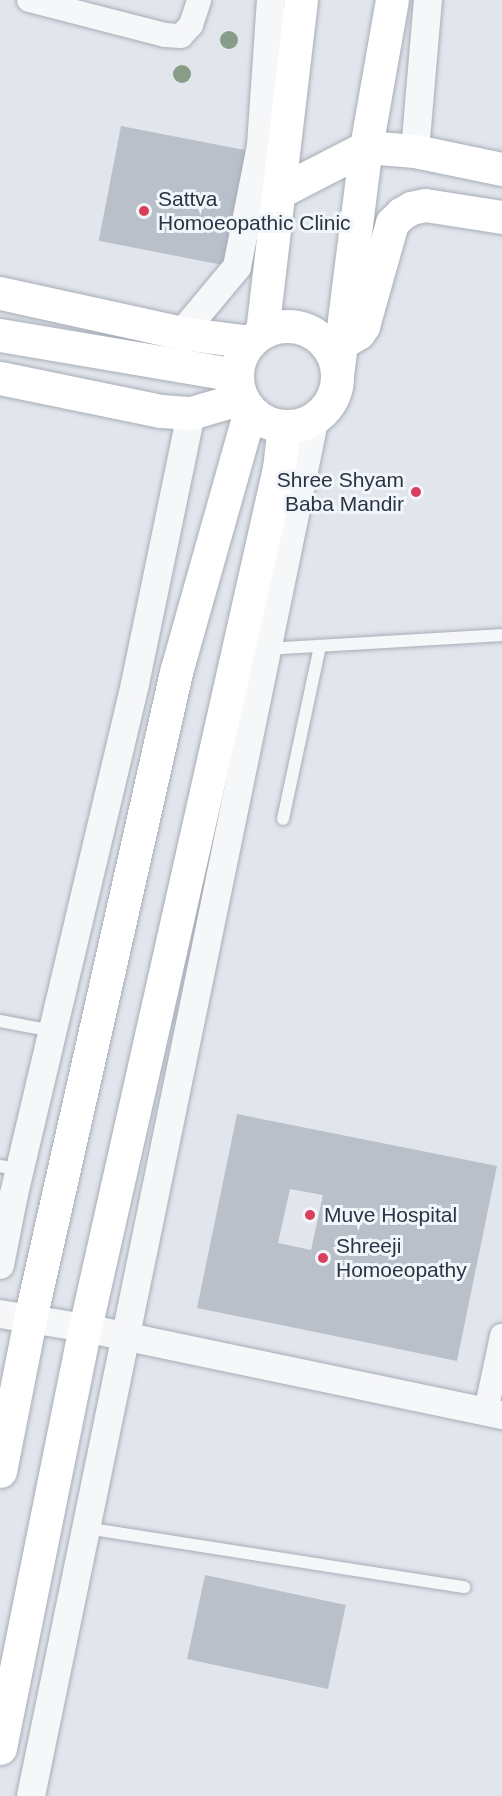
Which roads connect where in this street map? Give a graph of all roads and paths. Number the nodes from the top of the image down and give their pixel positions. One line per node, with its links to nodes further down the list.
1 (30, 0): 7 (street)
2 (200, 0): 7 (street)
3 (271, 0): 14 (street)
4 (302, 0): 11 (main road)
5 (392, 0): 8 (main road)
6 (428, 0): 9 (street)
7 (70, 5)
8 (366, 147): 9 (main road); 11 (main road); 17 (main road)
9 (415, 151): 10 (main road)
10 (502, 169)
11 (279, 192): 16 (main road)
12 (502, 217): 17 (main road)
13 (0, 293): 14 (main road)
14 (182, 333): 16 (main road)
15 (0, 335): 20 (main road)
16 (256, 337): 18 (main road); 20 (main road)
17 (341, 344): 18 (main road)
18 (337, 375): 22 (main road)
19 (0, 378): 21 (main road)
20 (243, 395): 21 (main road); 23 (main road); 32 (main road)
21 (191, 413): 29 (street)
22 (315, 417): 23 (main road); 26 (street)
23 (284, 426): 33 (main road)
24 (502, 634): 25 (lane)
25 (320, 646): 26 (lane); 27 (lane)
26 (268, 649): 34 (street)
27 (283, 819)
28 (0, 1021): 29 (lane)
29 (53, 1031): 30 (street)
30 (10, 1168): 31 (street)
31 (0, 1265)
32 (15, 1316): 33 (street); 37 (main road)
33 (85, 1328): 34 (street); 40 (main road)
34 (126, 1336): 36 (street); 38 (street)
35 (502, 1336): 36 (street)
36 (494, 1413)
37 (0, 1471)
38 (86, 1528): 39 (lane); 41 (street)
39 (464, 1587)
40 (0, 1748)
41 (31, 1796)

